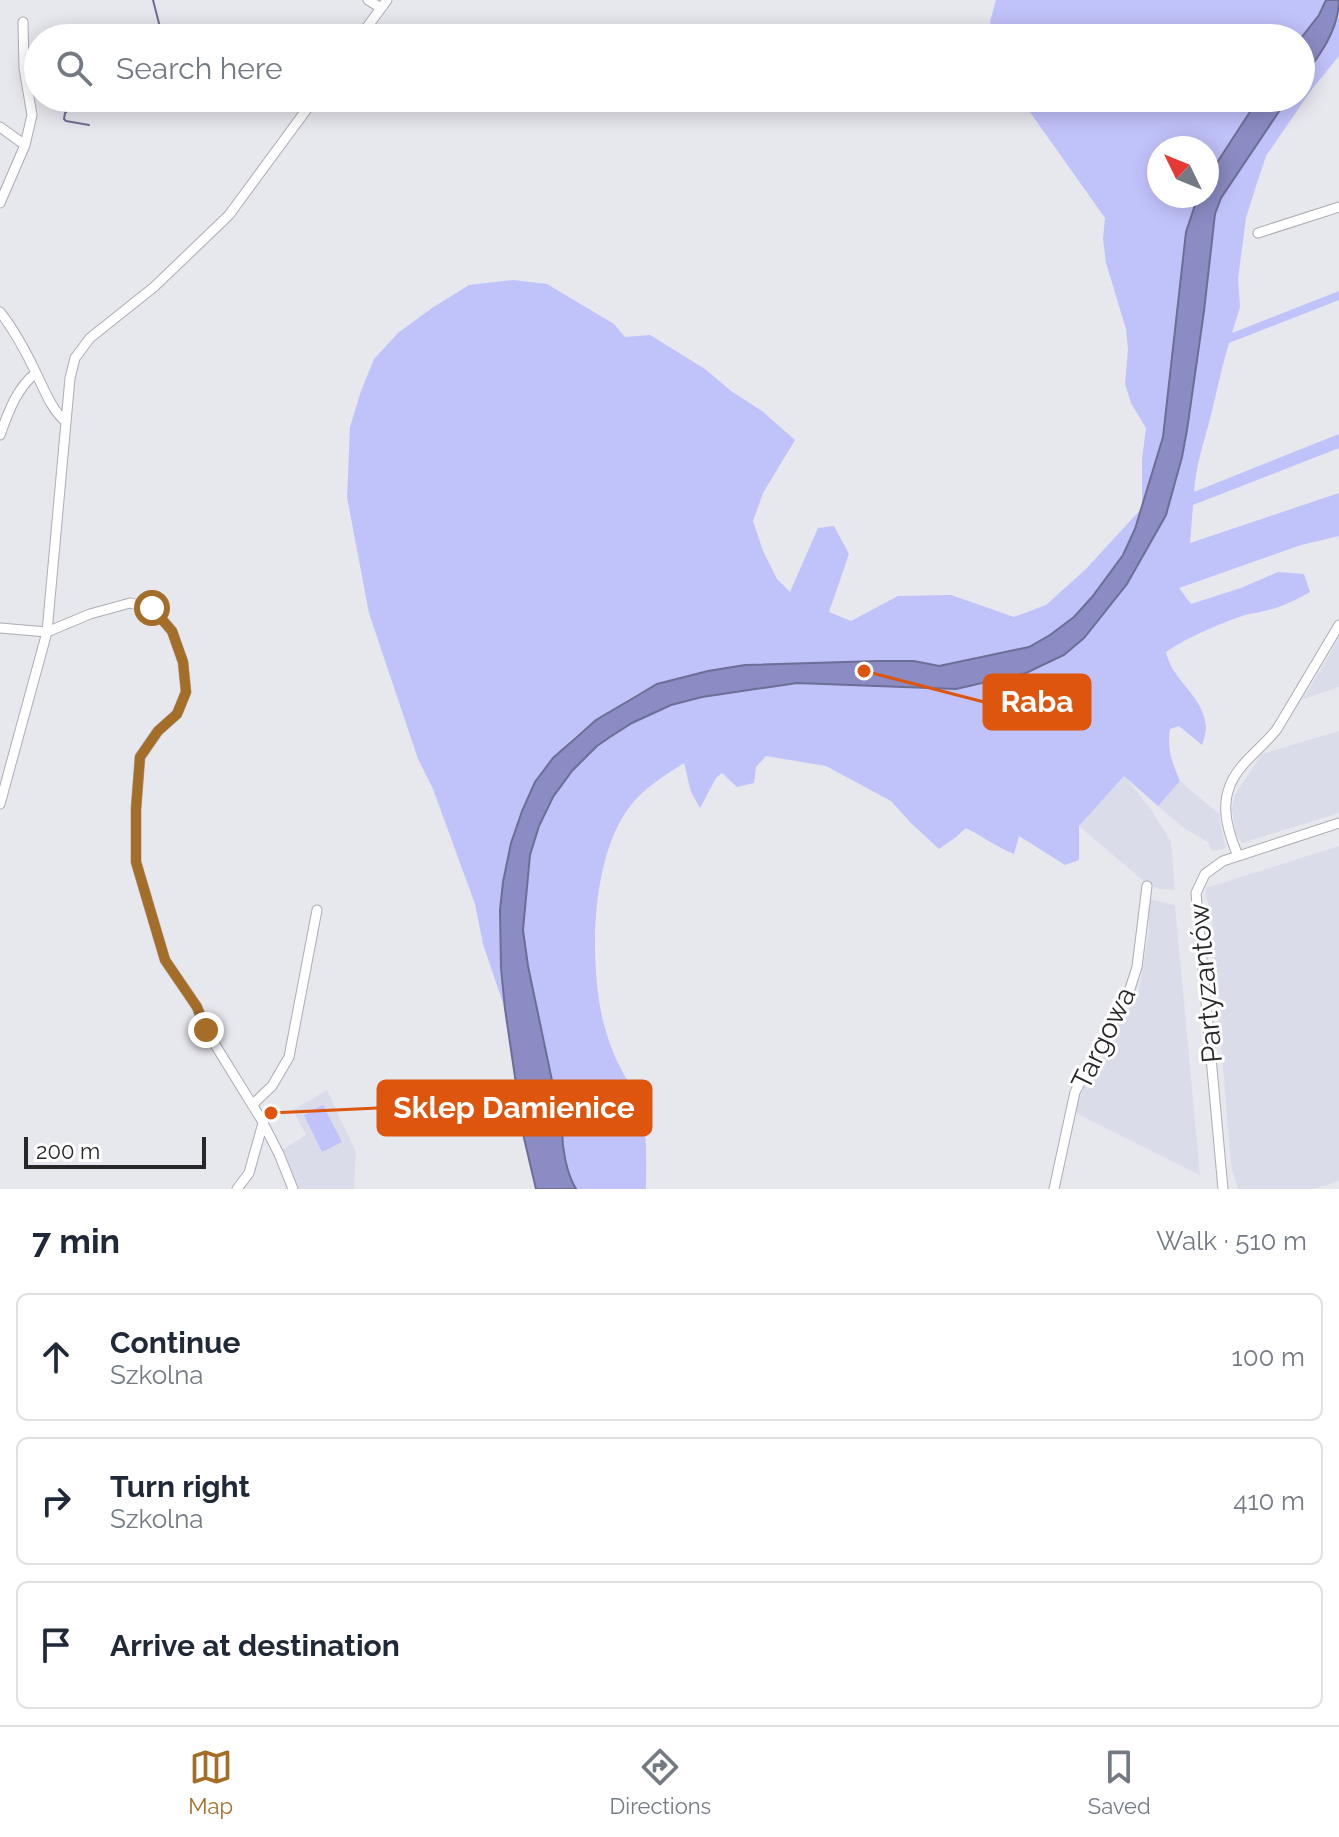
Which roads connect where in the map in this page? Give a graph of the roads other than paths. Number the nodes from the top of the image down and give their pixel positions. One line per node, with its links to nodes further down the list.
1 (368, 0): 2 (street)
2 (384, 4): 4 (street)
3 (23, 22): 5 (street)
4 (369, 24)
5 (24, 68)
6 (31, 112): 9 (street)
7 (305, 112): 15 (street)
8 (0, 127): 9 (street)
9 (25, 145): 10 (street)
10 (0, 203)
11 (1339, 207): 12 (street)
12 (1258, 233)
13 (0, 312): 14 (street)
14 (36, 373): 15 (street); 16 (street)
15 (66, 422): 19 (street)
16 (0, 435)
17 (1339, 625): 22 (street)
18 (0, 628): 19 (street)
19 (47, 632): 20 (street); 25 (street)
20 (0, 804)
21 (1339, 823): 22 (street, Partyzantów)
22 (1238, 856): 30 (street, Partyzantów)
23 (1147, 886): 29 (street, Targowa)
24 (317, 910): 25 (street)
25 (252, 1105): 26 (street)
26 (263, 1123): 27 (street); 28 (street)
27 (237, 1189)
28 (293, 1189)
29 (1054, 1189)
30 (1223, 1189)

